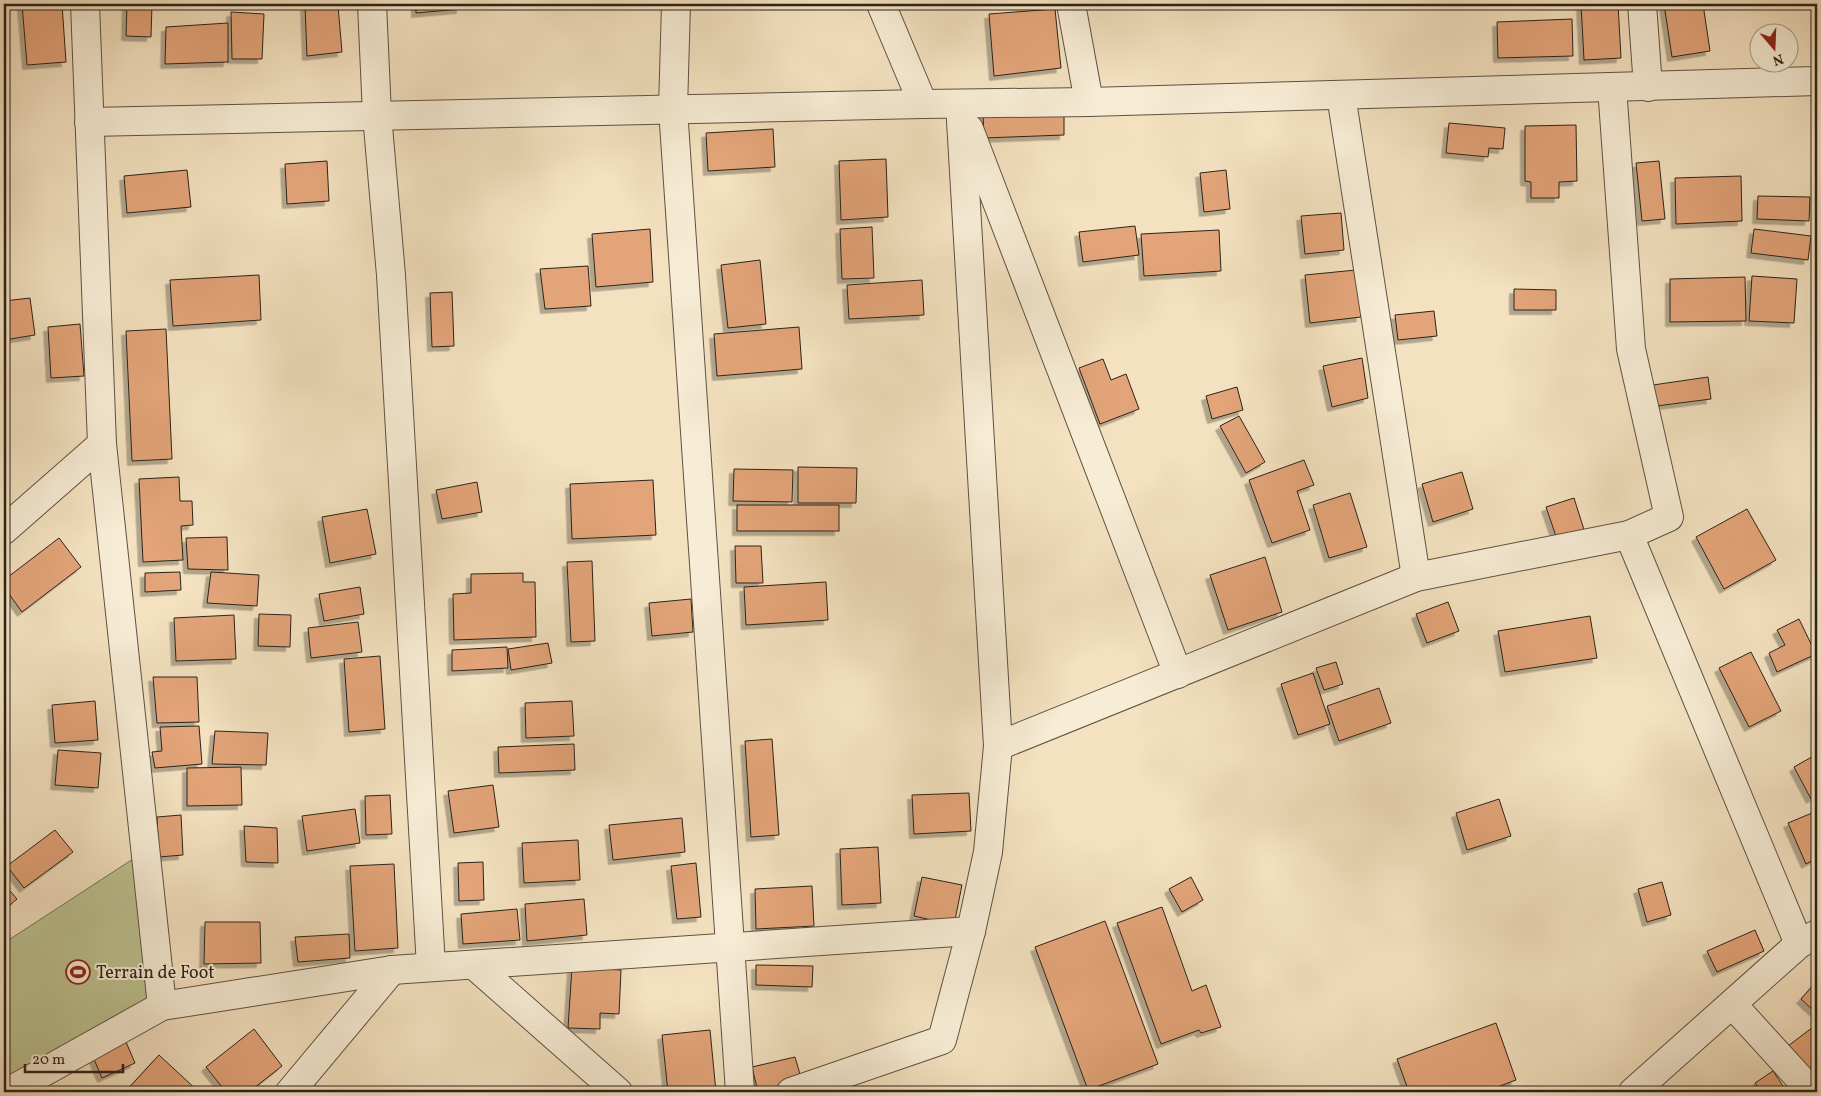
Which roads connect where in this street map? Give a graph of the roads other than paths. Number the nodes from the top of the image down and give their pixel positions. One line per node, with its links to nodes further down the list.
1 (85, 4): 16 (street)
2 (372, 4): 15 (street)
3 (676, 4): 14 (street)
4 (881, 4): 12 (street)
5 (1071, 4): 11 (street)
6 (1642, 4): 8 (street)
7 (1817, 81): 8 (street)
8 (1648, 87): 9 (street)
9 (1612, 88): 10 (street); 19 (street)
10 (1341, 95): 11 (street); 20 (street)
11 (1089, 102): 13 (street)
12 (923, 104): 13 (street); 14 (street)
13 (960, 104): 21 (street); 22 (street)
14 (673, 109): 15 (street); 25 (street)
15 (376, 116): 16 (street); 27 (street)
16 (90, 122): 17 (street)
17 (102, 444): 18 (street); 30 (street)
18 (4, 530)
19 (1629, 535): 20 (street); 24 (street)
20 (1416, 577): 21 (street)
21 (1178, 674): 22 (street)
22 (998, 746): 23 (street)
23 (971, 931): 25 (street); 35 (street)
24 (1808, 939): 29 (street)
25 (730, 947): 26 (street); 34 (street)
26 (474, 965): 27 (street); 33 (street)
27 (431, 967): 28 (street)
28 (392, 970): 30 (street); 32 (street)
29 (1732, 1004): 36 (street); 37 (street)
30 (162, 1006): 31 (street)
31 (8, 1092)
32 (290, 1092)
33 (618, 1092)
34 (740, 1092)
35 (791, 1092)
36 (1634, 1092)
37 (1812, 1092)

